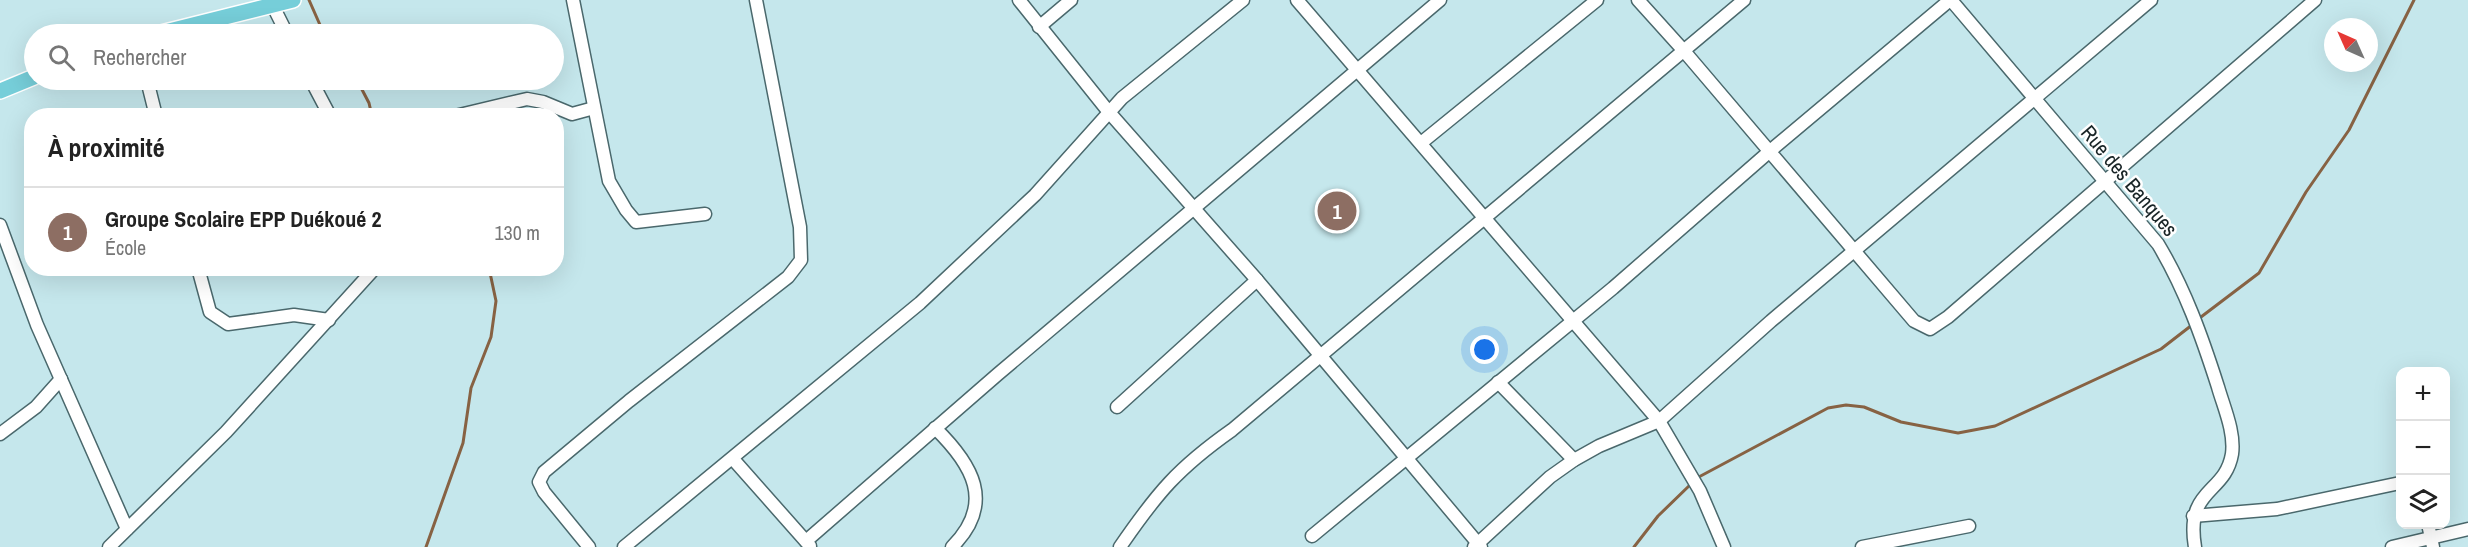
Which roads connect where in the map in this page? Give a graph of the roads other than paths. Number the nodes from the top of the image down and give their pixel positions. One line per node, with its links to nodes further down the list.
1 (293, 0): 15 (main road)
2 (573, 0): 30 (street)
3 (756, 0): 66 (street)
4 (1018, 0): 18 (street)
5 (1071, 0): 18 (street)
6 (1243, 0): 32 (street)
7 (1297, 0): 20 (street)
8 (1440, 0): 20 (street)
9 (1597, 0): 33 (street)
10 (1638, 0): 19 (street)
11 (1744, 0): 19 (street)
12 (1951, 0): 25 (street, Rue des Banques); 34 (street)
13 (2151, 0): 25 (street)
14 (2315, 0): 35 (street)
15 (270, 2): 16 (main road); 17 (street)
16 (192, 24)
17 (282, 24)
18 (1039, 27): 32 (street)
19 (1684, 51): 34 (street); 38 (street)
20 (1358, 71): 33 (street); 36 (street)
21 (24, 81): 24 (main road)
22 (150, 90): 26 (street)
23 (316, 90): 27 (street)
24 (0, 91)
25 (2034, 98): 35 (street, Rue des Banques); 40 (street)
26 (154, 108)
27 (326, 108)
28 (489, 108): 29 (street)
29 (558, 108)
30 (594, 108): 31 (street); 37 (street)
31 (564, 111)
32 (1108, 111): 36 (street); 54 (street)
33 (1421, 143): 38 (street)
34 (1770, 151): 40 (street); 45 (street)
35 (2105, 180): 40 (street); 57 (street, Rue des Banques)
36 (1195, 210): 43 (street); 51 (street)
37 (705, 214)
38 (1485, 216): 45 (street); 46 (street)
39 (0, 225): 47 (street)
40 (1854, 252): 50 (street)
41 (200, 276): 44 (street)
42 (368, 276): 44 (street)
43 (1257, 280): 46 (street); 49 (street)
44 (329, 320): 59 (street)
45 (1573, 320): 48 (street); 50 (street)
46 (1320, 355): 53 (street); 69 (street)
47 (61, 379): 52 (street); 59 (street)
48 (1498, 382): 53 (street); 55 (street)
49 (1117, 407)
50 (1659, 422): 55 (street); 70 (street)
51 (935, 428): 63 (street); 68 (street)
52 (0, 434)
53 (1406, 458): 61 (street); 64 (street)
54 (733, 459): 63 (street); 67 (street)
55 (1574, 460): 64 (street)
56 (2396, 484): 57 (street)
57 (2193, 516): 72 (street)
58 (1969, 526): 71 (street)
59 (127, 529): 65 (street)
60 (2468, 529): 62 (street)
61 (1312, 536)
62 (2432, 543): 73 (street)
63 (808, 544)
64 (1477, 546)
65 (109, 547)
66 (588, 547)
67 (624, 547)
68 (952, 547)
69 (1120, 547)
70 (1724, 547)
71 (1862, 547)
72 (2195, 547)
73 (2392, 547)

